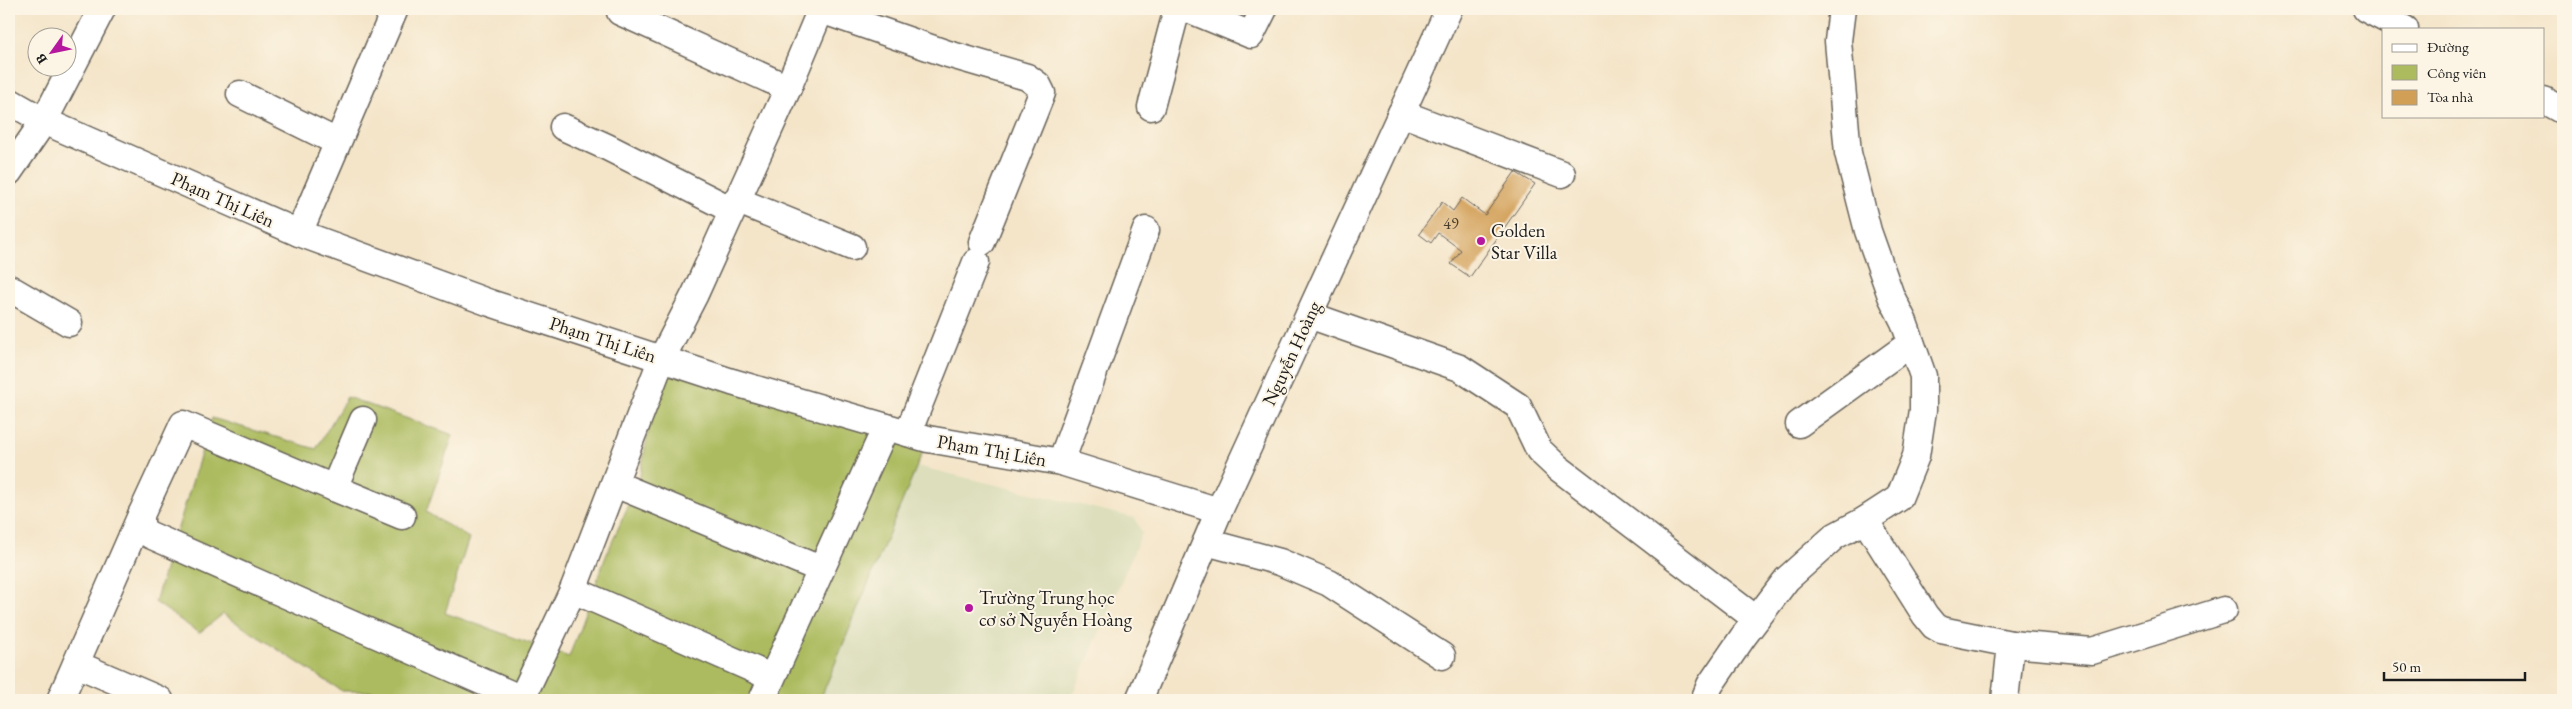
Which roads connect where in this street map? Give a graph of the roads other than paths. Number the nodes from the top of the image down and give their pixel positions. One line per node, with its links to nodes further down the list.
1 (102, 9): 19 (street)
2 (395, 9): 21 (street)
3 (821, 9): 12 (street); 35 (street)
4 (1177, 9): 16 (street)
5 (1188, 9): 6 (street)
6 (1264, 9)
7 (1449, 9): 18 (street, Nguyễn Hoàng)
8 (1842, 9): 31 (street)
9 (2366, 9): 11 (street)
10 (620, 12): 12 (street)
11 (2403, 28)
12 (788, 88): 24 (street)
13 (240, 94): 21 (street)
14 (2544, 100): 17 (street)
15 (9, 101): 19 (street, Phạm Thị Liên)
16 (1151, 106)
17 (2563, 110)
18 (1401, 113): 23 (street); 29 (street, Nguyễn Hoàng)
19 (44, 121): 22 (street); 26 (street, Phạm Thị Liên)
20 (562, 127): 24 (street)
21 (337, 142): 26 (street)
22 (9, 172)
23 (1562, 174)
24 (734, 205): 27 (street); 32 (street)
25 (1146, 230): 36 (street)
26 (299, 233): 32 (street, Phạm Thị Liên)
27 (852, 247)
28 (9, 288): 30 (street)
29 (1308, 316): 39 (street, Nguyễn Hoàng); 47 (street)
30 (69, 323)
31 (1911, 343): 34 (street); 42 (street)
32 (662, 358): 35 (street, Phạm Thị Liên); 37 (street)
33 (363, 420): 38 (street)
34 (1799, 424)
35 (897, 430): 36 (street, Phạm Thị Liên); 44 (street)
36 (1061, 462): 39 (street, Phạm Thị Liên)
37 (615, 484): 44 (street); 45 (street)
38 (334, 488): 40 (street); 41 (street)
39 (1219, 511): 43 (street, Nguyễn Hoàng)
40 (141, 515): 50 (street); 54 (street)
41 (402, 516)
42 (1865, 520): 47 (street); 48 (street)
43 (1206, 542): 49 (street); 55 (street, Nguyễn Hoàng)
44 (820, 569): 51 (street)
45 (572, 590): 51 (street); 54 (street)
46 (2224, 610): 48 (street)
47 (1756, 619): 56 (street)
48 (2011, 644): 57 (street)
49 (1442, 656)
50 (76, 664): 52 (street); 53 (street)
51 (767, 689)
52 (60, 700)
53 (160, 700)
54 (522, 700)
55 (1139, 700)
56 (1704, 700)
57 (2005, 700)

